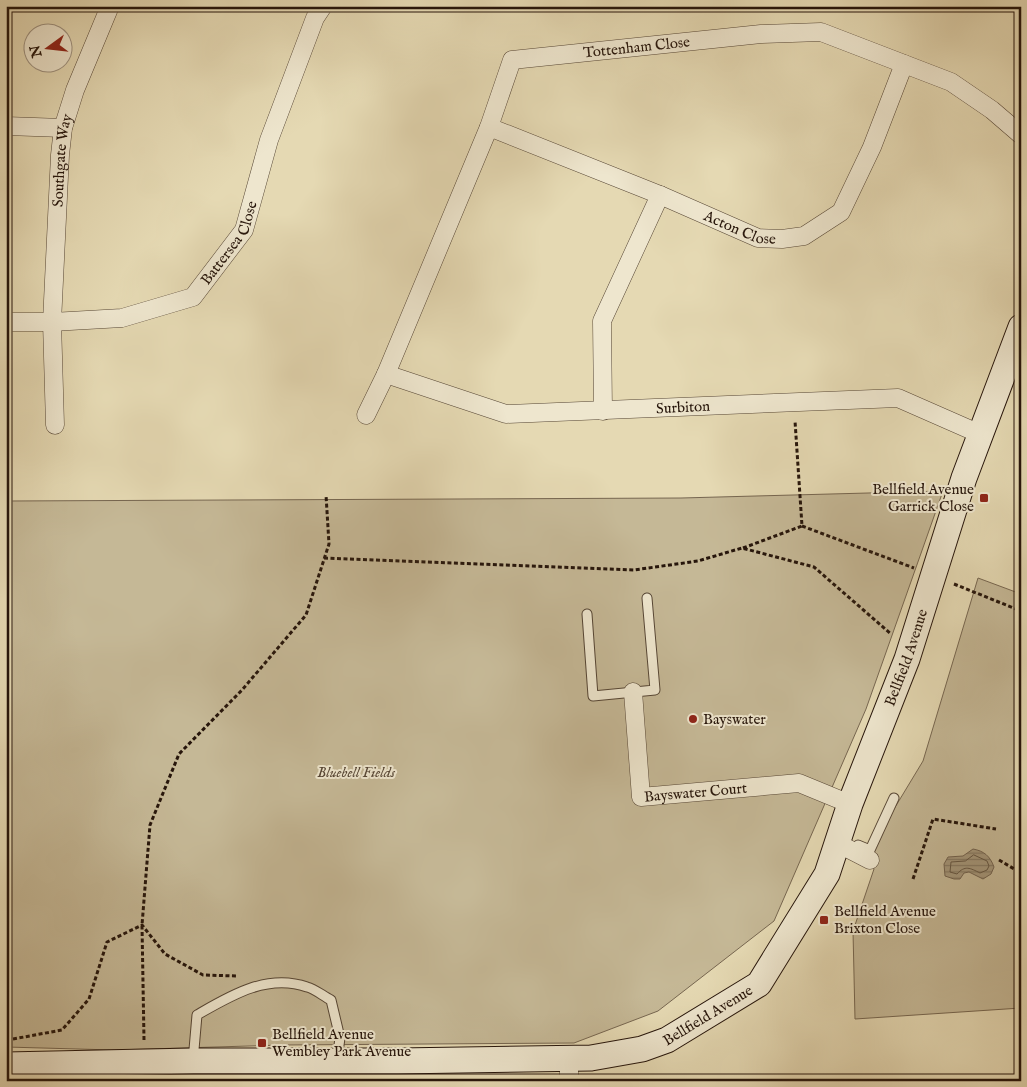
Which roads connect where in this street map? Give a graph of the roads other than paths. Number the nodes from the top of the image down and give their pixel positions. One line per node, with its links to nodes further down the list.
1 (110, 6): 6 (street, Southgate Way)
2 (323, 6): 10 (street, Battersea Close)
3 (904, 64): 5 (street, Tottenham Close); 7 (street); 8 (street, Acton Close)
4 (6, 126): 6 (street)
5 (489, 127): 8 (street, Acton Close); 12 (street)
6 (63, 128): 10 (street, Southgate Way)
7 (1021, 135)
8 (660, 195): 13 (street)
9 (6, 322): 10 (street, Battersea Close)
10 (52, 322): 15 (street, Southgate Way)
11 (1019, 338): 16 (street, Bellfield Avenue)
12 (386, 374): 13 (street, Surbiton); 14 (street)
13 (603, 411): 16 (street, Surbiton)
14 (366, 415)
15 (55, 425)
16 (980, 434): 21 (street, Bellfield Avenue)
17 (647, 598): 19 (lane)
18 (587, 614): 19 (lane)
19 (634, 692): 21 (street, Bayswater Court)
20 (894, 798): 22 (lane)
21 (850, 804): 22 (street, Bellfield Avenue)
22 (838, 840): 23 (street); 27 (street, Bellfield Avenue)
23 (870, 860)
24 (337, 1060): 25 (street, Bellfield Avenue); 25 (lane); 27 (street, Bellfield Avenue)
25 (193, 1061): 28 (street, Bellfield Avenue)
26 (6, 1065): 28 (street, Bellfield Avenue)
27 (569, 1070)
28 (89, 1072)

